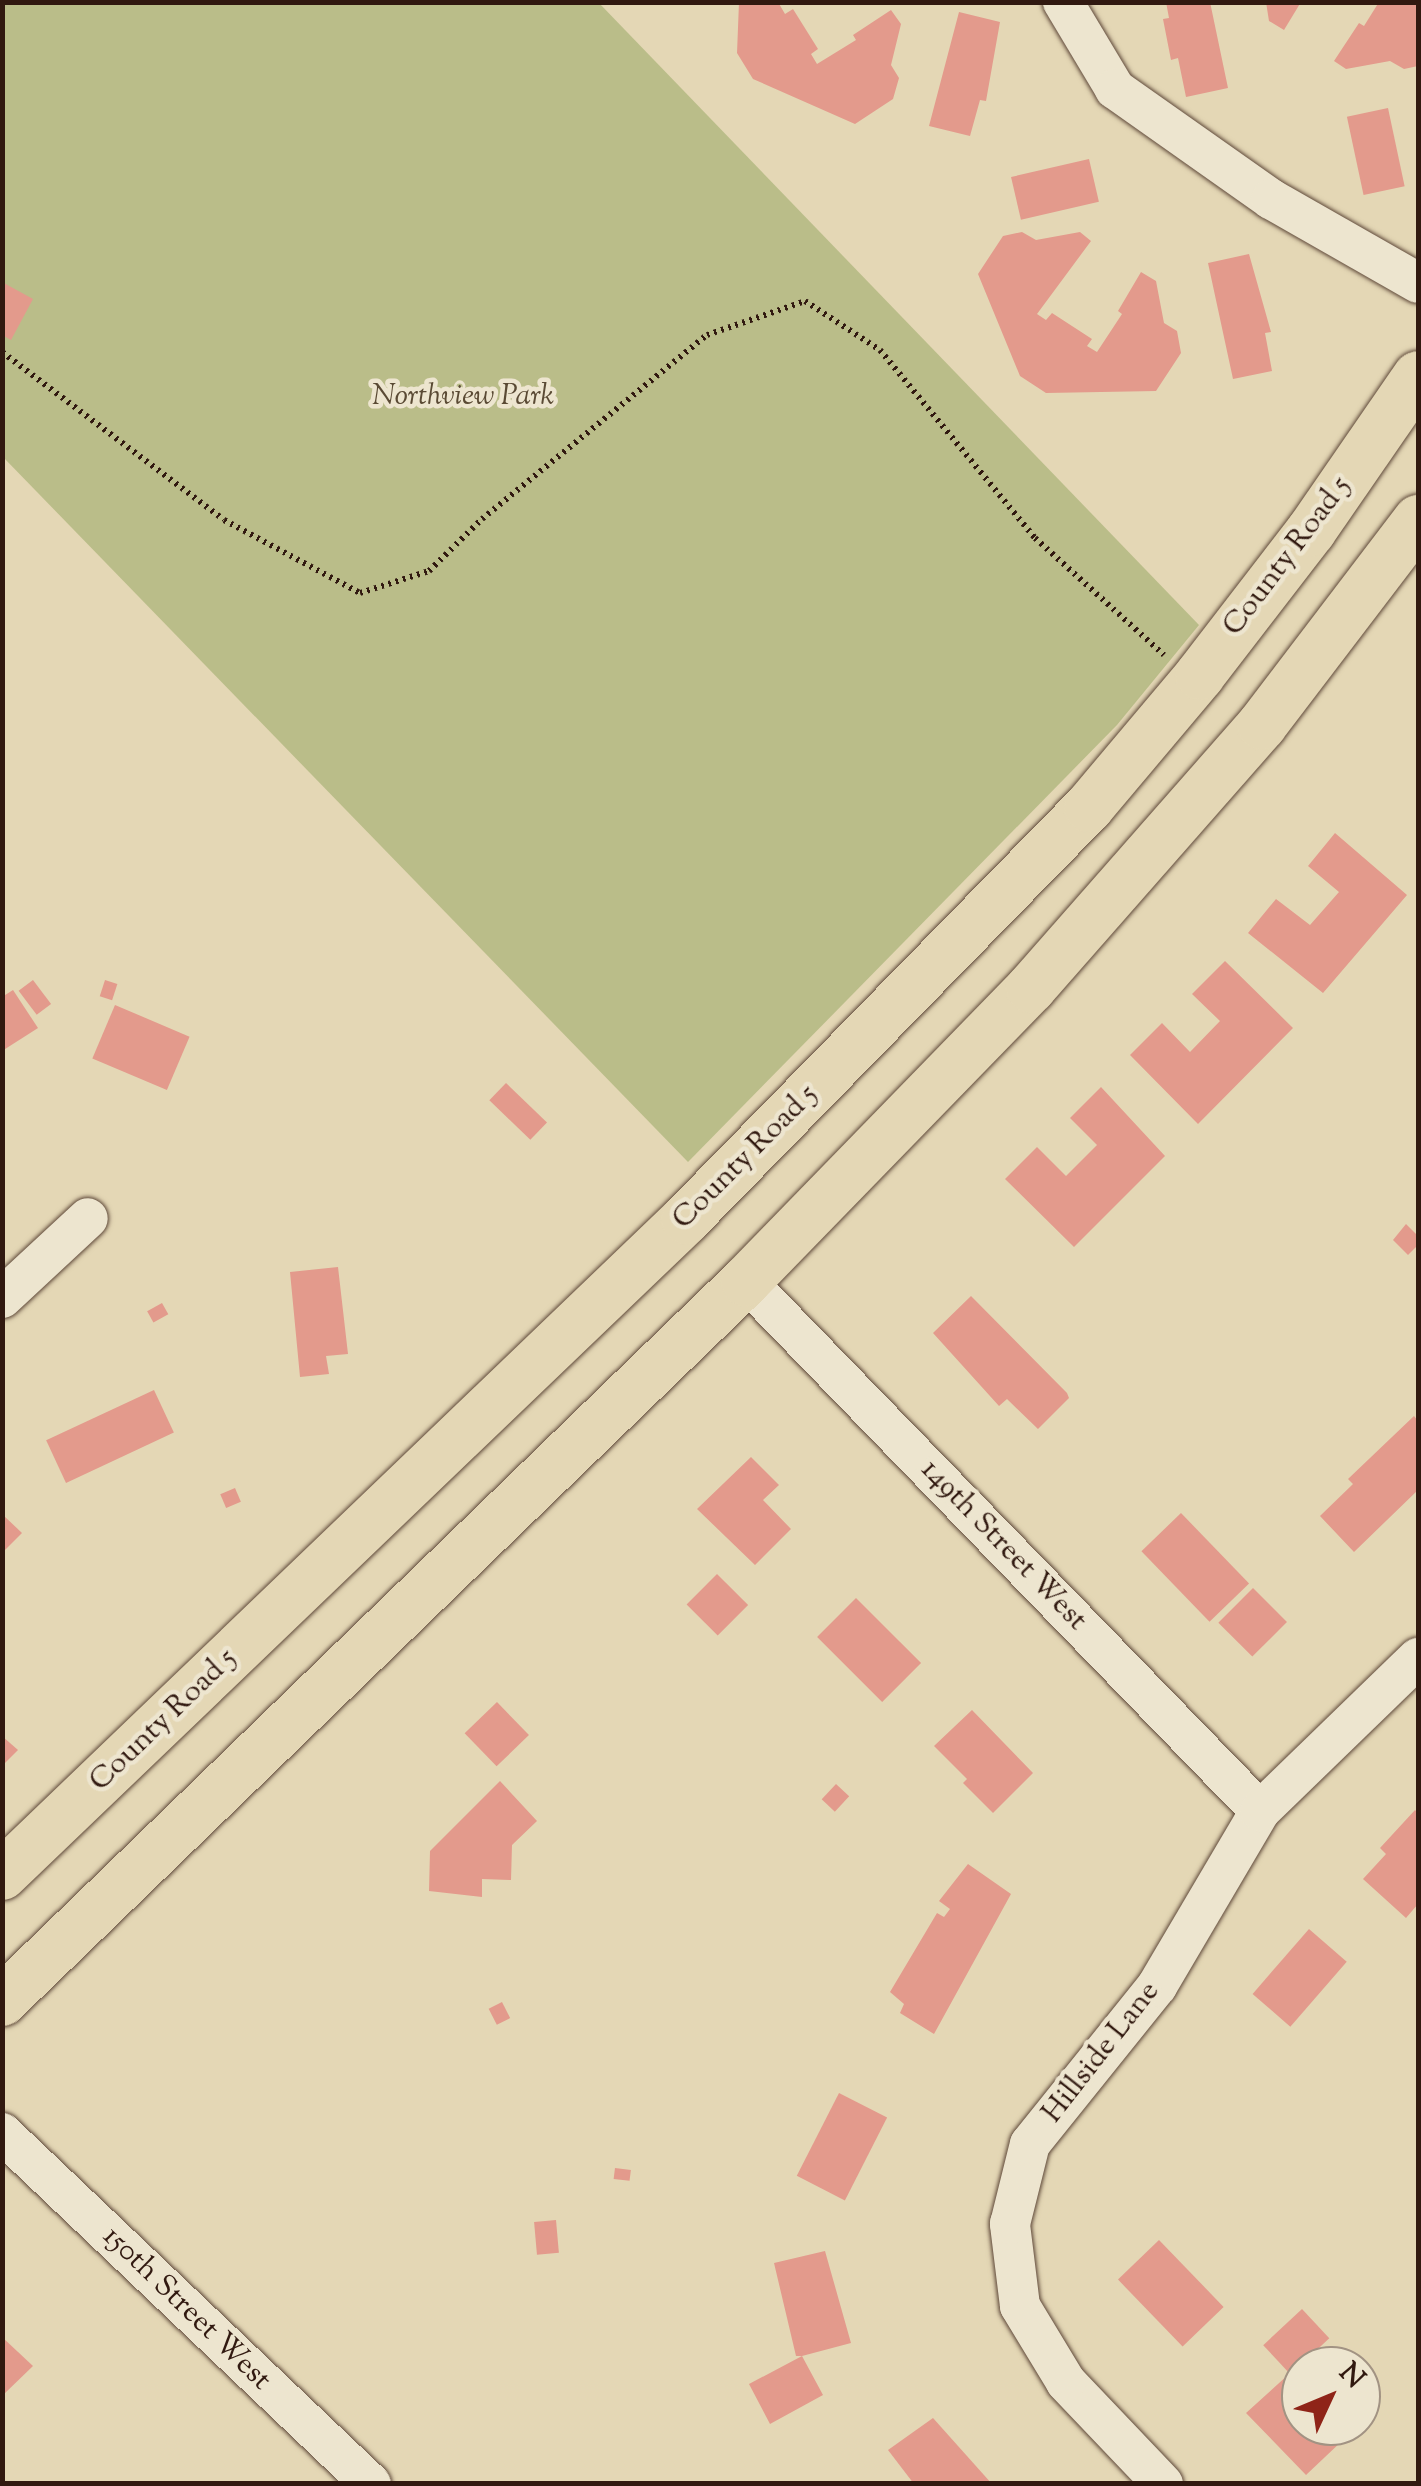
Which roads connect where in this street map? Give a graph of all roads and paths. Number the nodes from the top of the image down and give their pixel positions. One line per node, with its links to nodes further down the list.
1 (1063, 2): 2 (street)
2 (1418, 283)
3 (2, 352): 6 (path)
4 (1418, 376): 12 (main road, County Road 5)
5 (1418, 520): 8 (main road)
6 (1165, 656)
7 (88, 1218): 9 (street)
8 (746, 1282): 11 (street, 149th Street West); 13 (main road)
9 (2, 1298)
10 (1418, 1658): 11 (street, Hillside Lane)
11 (1260, 1811): 16 (street, Hillside Lane)
12 (2, 1875)
13 (2, 2000)
14 (2, 2133): 15 (street, 150th Street West)
15 (371, 2484)
16 (1163, 2484)

